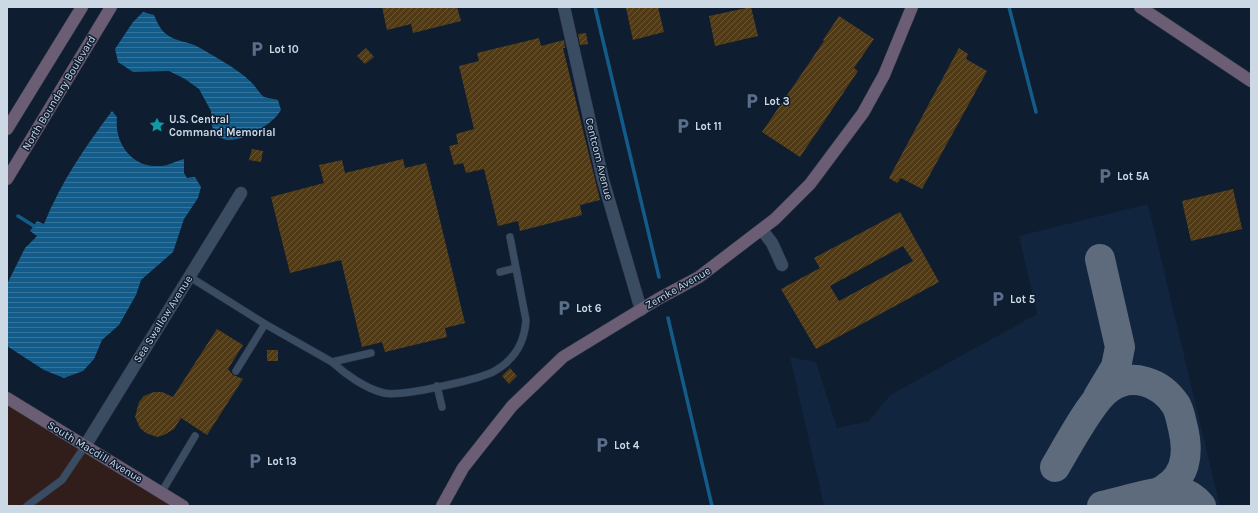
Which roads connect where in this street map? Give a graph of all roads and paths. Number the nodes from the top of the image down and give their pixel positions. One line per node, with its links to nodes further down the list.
1 (82, 7): 7 (street)
2 (111, 7): 8 (street, North Boundary Boulevard)
3 (564, 7): 16 (street, Centcom Avenue)
4 (912, 7): 10 (street, Zemke Avenue)
5 (1140, 7): 6 (street)
6 (1251, 81)
7 (7, 130)
8 (7, 179)
9 (241, 193): 15 (street, Sea Swallow Avenue)
10 (762, 230): 12 (street); 16 (street, Zemke Avenue)
11 (510, 237): 13 (lane)
12 (782, 264)
13 (516, 268): 14 (lane); 21 (lane)
14 (500, 272)
15 (190, 277): 17 (lane); 25 (street, Sea Swallow Avenue)
16 (641, 310): 29 (street, Zemke Avenue)
17 (265, 324): 19 (lane); 20 (lane)
18 (371, 353): 19 (lane)
19 (332, 362): 21 (lane)
20 (236, 371)
21 (437, 386): 23 (lane)
22 (7, 398): 25 (street, South Macdill Avenue)
23 (442, 407)
24 (195, 436): 26 (lane)
25 (85, 446): 26 (street, South Macdill Avenue); 27 (lane)
26 (161, 493): 28 (street, South Macdill Avenue)
27 (26, 506)
28 (183, 506)
29 (442, 506)

